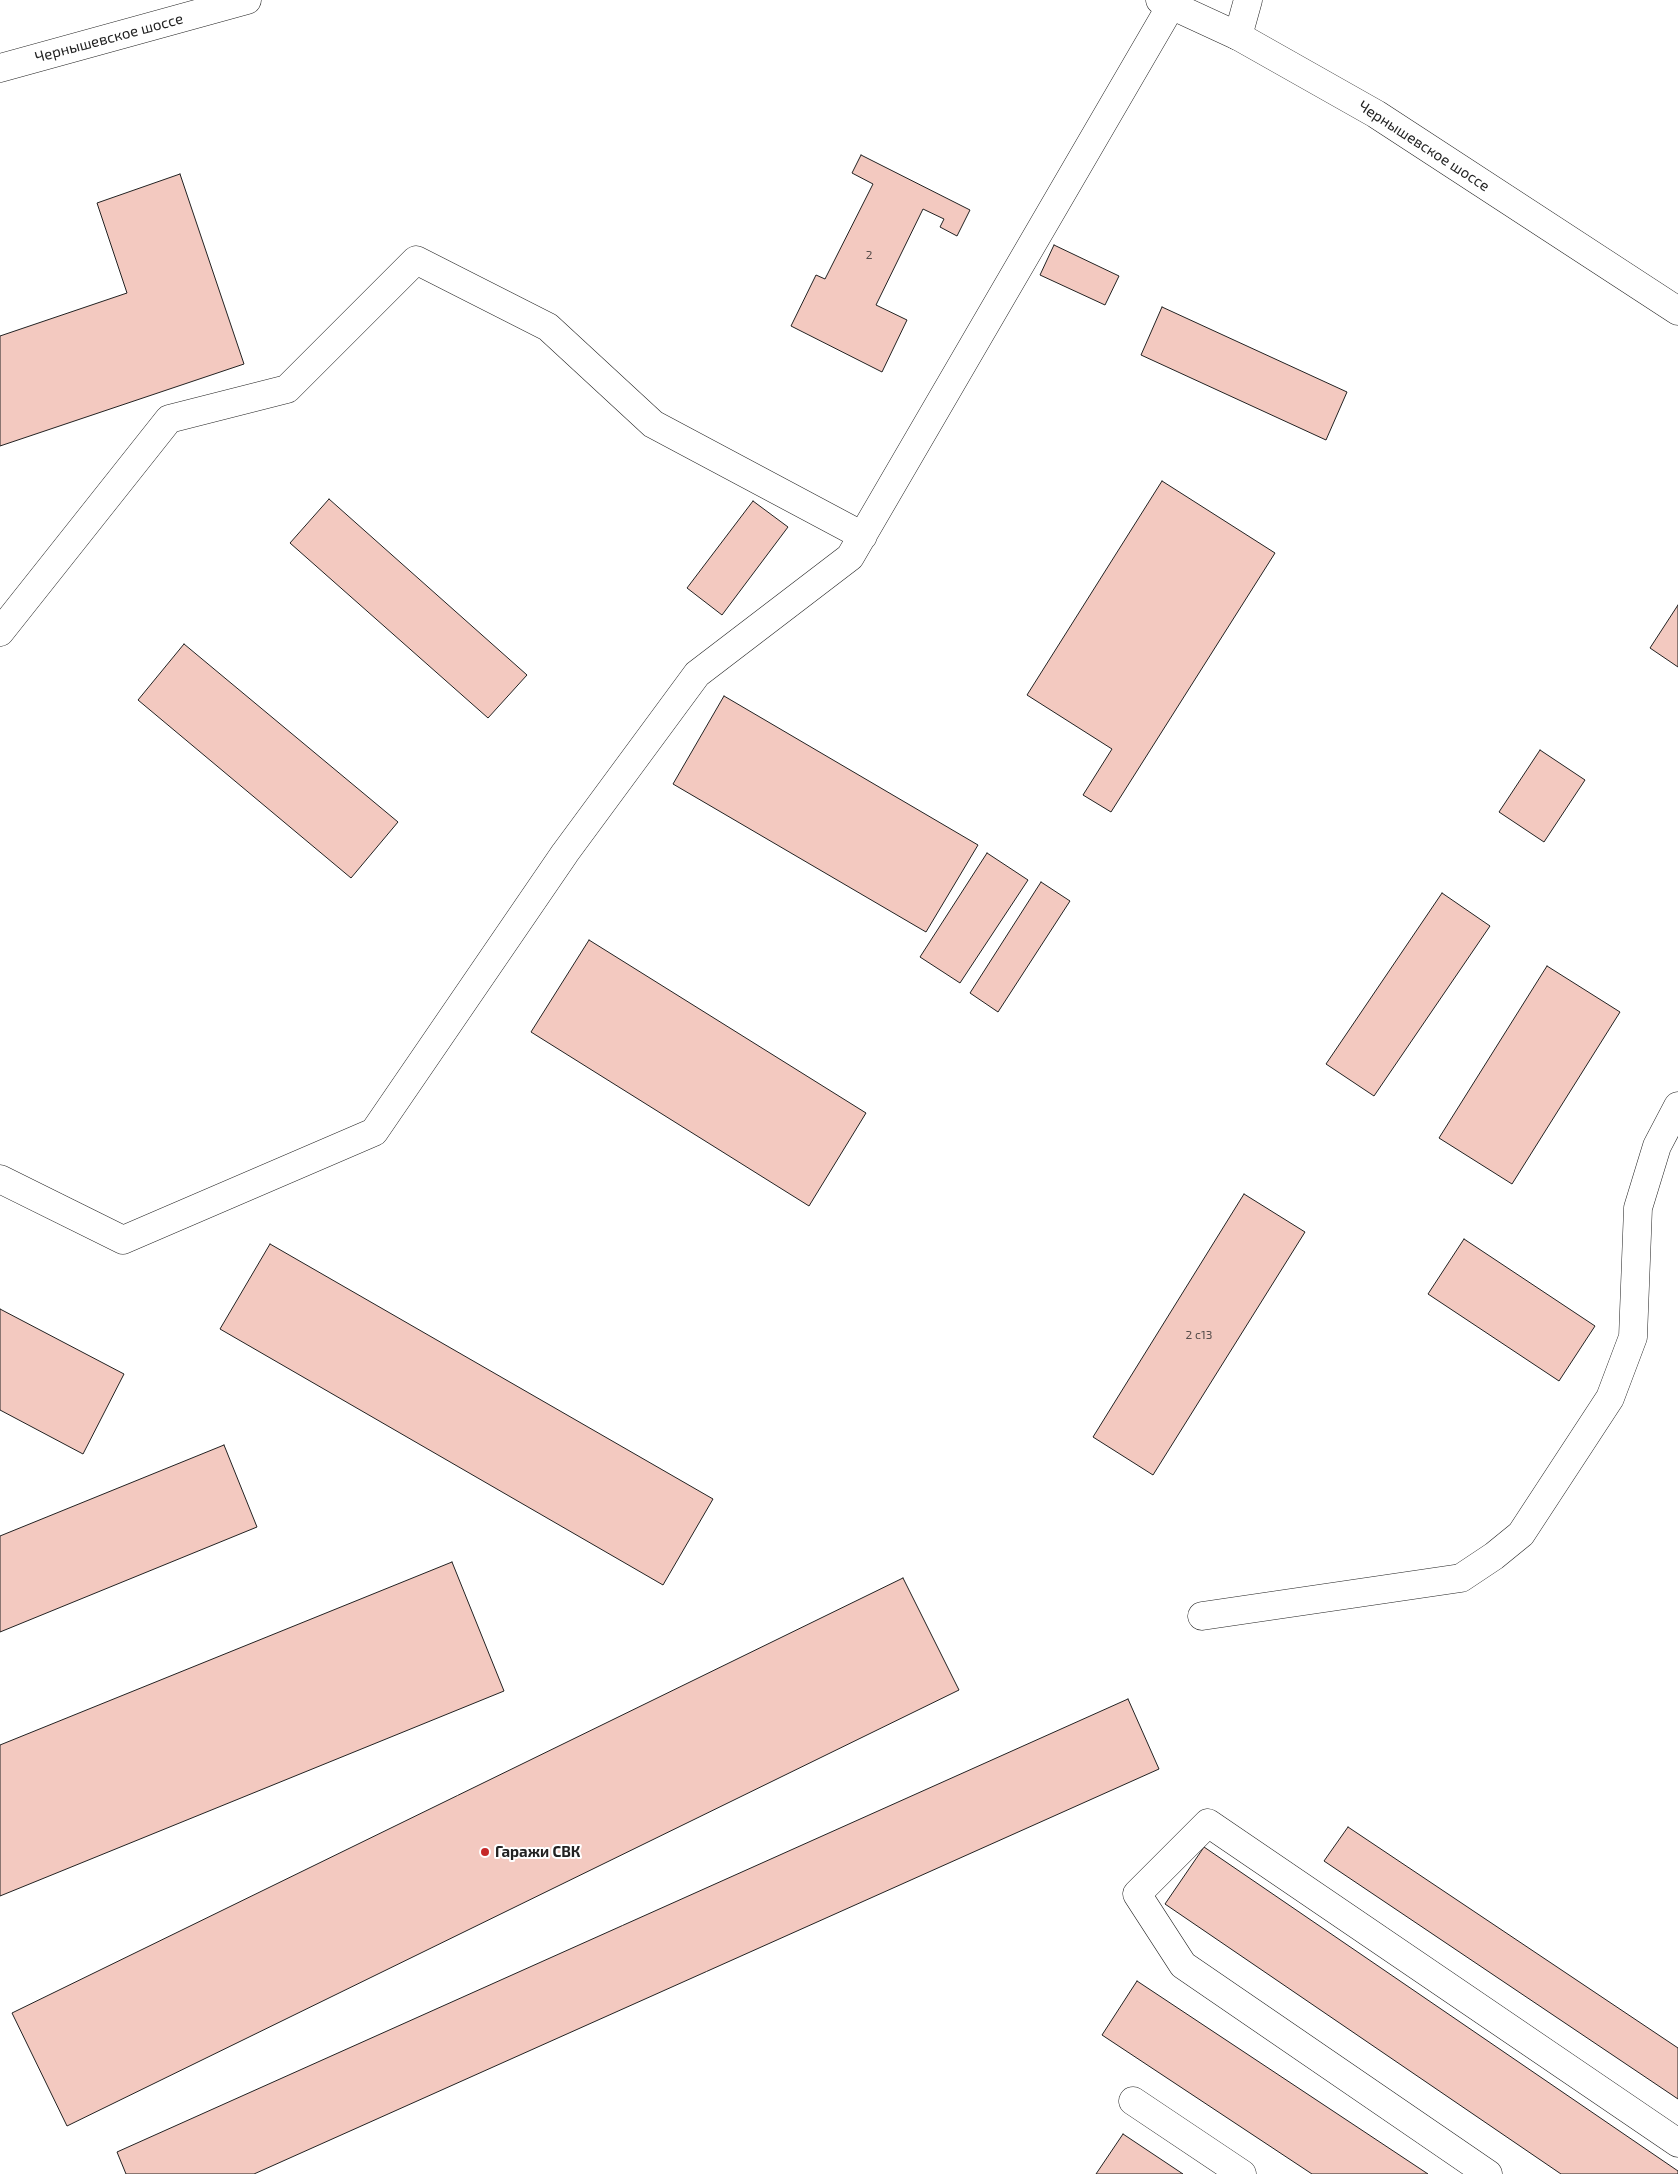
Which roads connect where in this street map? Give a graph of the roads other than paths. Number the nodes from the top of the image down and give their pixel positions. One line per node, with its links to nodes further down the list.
1 (247, 0): 5 (main road, Чернышевское шоссе)
2 (1248, 0): 4 (main road)
3 (1166, 2): 4 (main road, Чернышевское шоссе); 7 (main road)
4 (1238, 36): 6 (main road, Чернышевское шоссе)
5 (0, 68)
6 (1678, 311)
7 (863, 536): 8 (main road); 10 (main road)
8 (0, 632)
9 (1678, 1106): 11 (main road)
10 (0, 1179)
11 (1202, 1616)
12 (1133, 2101): 14 (main road)
13 (1678, 2143): 15 (main road)
14 (1242, 2174)
15 (1488, 2174)

